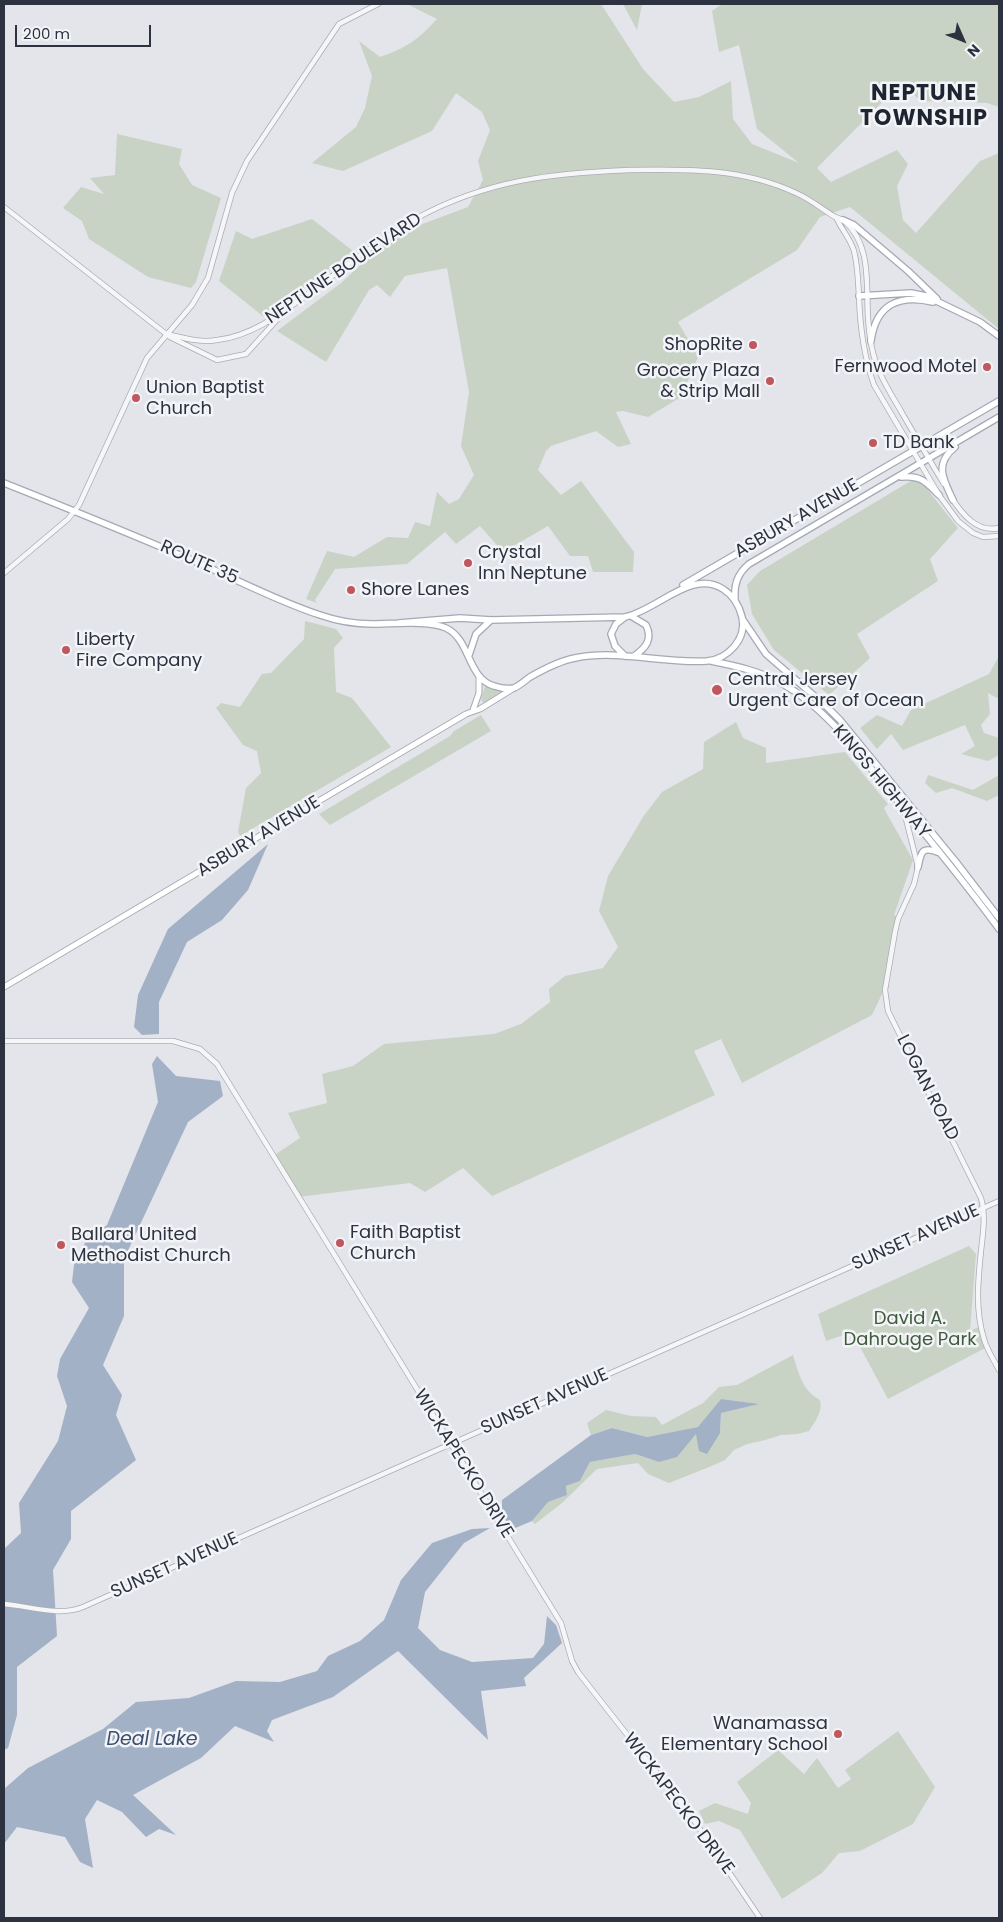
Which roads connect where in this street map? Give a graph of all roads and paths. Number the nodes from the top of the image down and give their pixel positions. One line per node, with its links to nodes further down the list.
1 (378, 4): 9 (street)
2 (4, 207): 9 (street, NEPTUNE BOULEVARD)
3 (836, 217): 4 (street, NEPTUNE BOULEVARD); 6 (street, NEPTUNE BOULEVARD); 8 (street, NEPTUNE BOULEVARD)
4 (843, 220): 5 (street); 7 (main road)
5 (868, 294): 6 (main road); 7 (main road); 11 (street)
6 (859, 296): 12 (street, NEPTUNE BOULEVARD)
7 (943, 304): 10 (main road); 11 (main road)
8 (290, 306): 9 (street, NEPTUNE BOULEVARD); 9 (street)
9 (167, 334): 25 (street)
10 (999, 336)
11 (871, 341): 13 (street)
12 (865, 354): 13 (street); 18 (street, NEPTUNE BOULEVARD)
13 (879, 370): 17 (street)
14 (999, 401): 17 (main road, ASBURY AVENUE)
15 (999, 418): 16 (main road, ASBURY AVENUE)
16 (963, 439): 19 (main road, ASBURY AVENUE); 24 (main road)
17 (922, 446): 18 (main road, ASBURY AVENUE); 19 (street)
18 (913, 451): 20 (street, NEPTUNE BOULEVARD); 31 (main road, ASBURY AVENUE)
19 (929, 459): 20 (main road, ASBURY AVENUE); 24 (street)
20 (921, 464): 21 (main road, ASBURY AVENUE); 23 (street, NEPTUNE BOULEVARD)
21 (897, 477): 23 (main road); 29 (main road, ASBURY AVENUE)
22 (4, 483): 25 (main road, ROUTE 35)
23 (939, 494): 27 (street, NEPTUNE BOULEVARD)
24 (953, 500): 26 (street)
25 (75, 511): 28 (street); 34 (main road, ROUTE 35)
26 (999, 528)
27 (999, 536)
28 (4, 572)
29 (735, 599): 30 (main road); 33 (main road, KINGS HIGHWAY)
30 (628, 616): 31 (main road); 36 (main road); 37 (main road)
31 (588, 618): 32 (main road)
32 (491, 620): 34 (main road); 35 (main road)
33 (743, 620): 38 (main road); 45 (main road, KINGS HIGHWAY)
34 (399, 623): 35 (main road)
35 (469, 655): 39 (main road)
36 (626, 656): 37 (main road); 40 (main road)
37 (634, 656): 38 (main road, KINGS HIGHWAY)
38 (708, 661): 42 (main road, KINGS HIGHWAY)
39 (480, 677): 40 (main road); 41 (main road)
40 (514, 688): 41 (main road, ASBURY AVENUE)
41 (473, 710): 47 (main road, ASBURY AVENUE)
42 (902, 807): 43 (main road, KINGS HIGHWAY); 44 (street, LOGAN ROAD)
43 (942, 854): 44 (main road); 46 (main road, KINGS HIGHWAY)
44 (918, 867): 50 (street, LOGAN ROAD)
45 (999, 918)
46 (999, 929)
47 (4, 987)
48 (4, 1041): 52 (street, WICKAPECKO DRIVE)
49 (999, 1201): 50 (street, SUNSET AVENUE)
50 (984, 1208): 51 (street, LOGAN ROAD); 52 (street, SUNSET AVENUE)
51 (999, 1370)
52 (450, 1444): 53 (street, SUNSET AVENUE); 54 (street, WICKAPECKO DRIVE)
53 (4, 1604)
54 (760, 1918)

